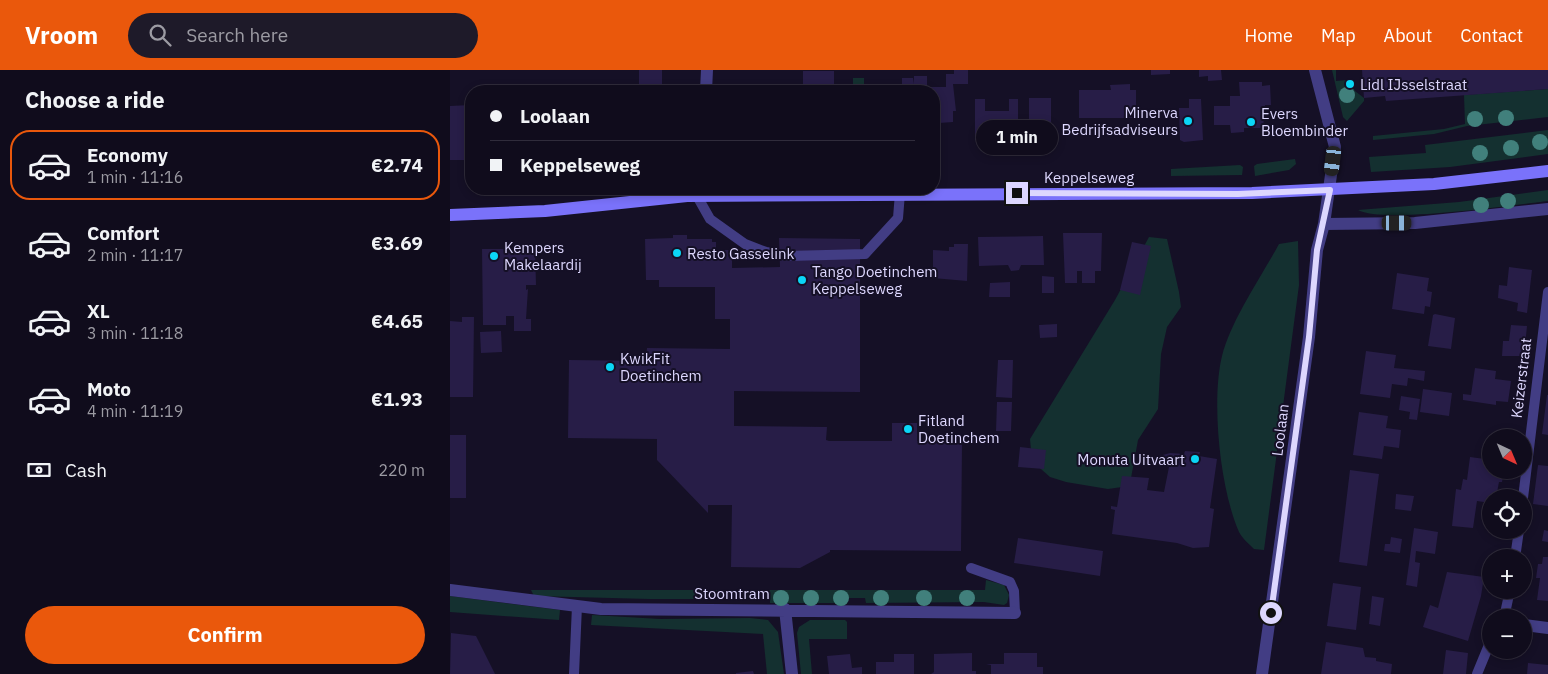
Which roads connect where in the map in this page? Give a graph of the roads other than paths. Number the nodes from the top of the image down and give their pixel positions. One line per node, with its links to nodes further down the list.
1 (707, 70): 3 (street)
2 (1315, 70): 5 (street, Loolaan)
3 (706, 85)
4 (1548, 171): 5 (main road, Keppelseweg)
5 (1330, 190): 6 (main road, Keppelseweg); 14 (street, Loolaan)
6 (940, 193)
7 (681, 195): 13 (main road, Keppelseweg)
8 (702, 195): 11 (lane)
9 (775, 195): 10 (main road, Keppelseweg)
10 (841, 195)
11 (900, 195)
12 (1548, 209): 14 (street)
13 (450, 215)
14 (1324, 224): 27 (street, Loolaan)
15 (1548, 292): 16 (lane, Keizerstraat)
16 (1525, 489)
17 (971, 568): 21 (lane)
18 (450, 590): 19 (street, Stoomtram)
19 (578, 606): 20 (street, Stoomtram); 25 (lane)
20 (784, 609): 21 (street, Stoomtram); 26 (street)
21 (1015, 613)
22 (1532, 626): 23 (street)
23 (1548, 628)
24 (1483, 659): 28 (lane)
25 (574, 674)
26 (792, 674)
27 (1262, 674)
28 (1477, 674)

